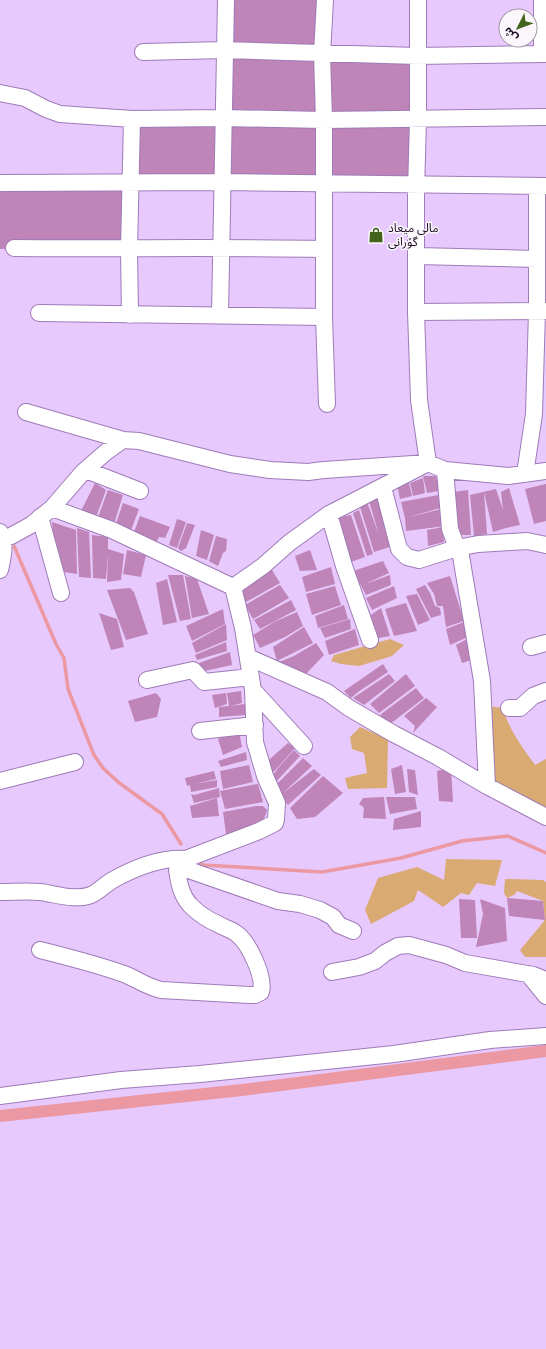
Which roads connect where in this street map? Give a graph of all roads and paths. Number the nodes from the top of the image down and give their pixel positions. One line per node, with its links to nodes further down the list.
1 (226, 0): 5 (street)
2 (325, 0): 7 (street)
3 (418, 0): 9 (street)
4 (542, 0): 8 (street)
5 (225, 50): 6 (street); 7 (street); 12 (street)
6 (143, 52)
7 (322, 54): 9 (street); 15 (street)
8 (544, 54): 9 (street)
9 (417, 56): 14 (street)
10 (0, 93): 13 (street)
11 (546, 117): 14 (street)
12 (223, 118): 13 (street); 15 (street); 17 (street)
13 (132, 119): 16 (street)
14 (418, 119): 15 (street); 20 (street)
15 (324, 120): 19 (street)
16 (130, 182): 17 (street); 18 (street); 24 (street)
17 (223, 182): 19 (street); 22 (street)
18 (0, 183)
19 (324, 183): 20 (street); 25 (street)
20 (416, 185): 21 (street); 26 (street)
21 (542, 186): 27 (street)
22 (221, 247): 24 (street); 25 (street); 32 (street)
23 (14, 248): 24 (street)
24 (129, 249): 31 (street)
25 (324, 249): 33 (street)
26 (417, 256): 27 (street); 29 (street)
27 (537, 259): 28 (street)
28 (542, 311): 29 (street); 41 (street)
29 (416, 312): 37 (street)
30 (39, 313): 31 (street)
31 (130, 315): 32 (street)
32 (220, 315): 33 (street)
33 (324, 317): 34 (street)
34 (327, 404)
35 (26, 412): 36 (street)
36 (123, 440): 37 (street); 38 (street)
37 (428, 463): 39 (street); 42 (street)
38 (86, 470): 43 (street); 45 (street)
39 (445, 470): 41 (street); 48 (street)
40 (546, 472): 41 (street)
41 (525, 474)
42 (383, 487): 44 (street); 48 (street)
43 (140, 490)
44 (329, 514): 50 (street); 52 (street)
45 (41, 517): 46 (street); 50 (street); 51 (street)
46 (3, 536): 49 (street)
47 (546, 545): 48 (street)
48 (457, 548): 65 (street)
49 (0, 570)
50 (233, 587): 55 (street)
51 (61, 593)
52 (370, 640)
53 (546, 643): 54 (street)
54 (531, 647)
55 (248, 658): 57 (street); 65 (street)
56 (147, 680): 57 (street)
57 (252, 683): 60 (street); 62 (street)
58 (546, 691): 59 (street)
59 (509, 708)
60 (255, 725): 61 (street); 67 (street)
61 (200, 731)
62 (304, 746)
63 (75, 762): 64 (street)
64 (0, 781)
65 (487, 786): 66 (street)
66 (546, 817)
67 (186, 861): 68 (street); 69 (street); 70 (street)
68 (0, 892)
69 (353, 931)
70 (40, 950)
71 (332, 972): 72 (street)
72 (528, 974): 73 (street); 74 (street)
73 (546, 980)
74 (546, 996)
75 (546, 1036): 76 (street)
76 (0, 1096)

